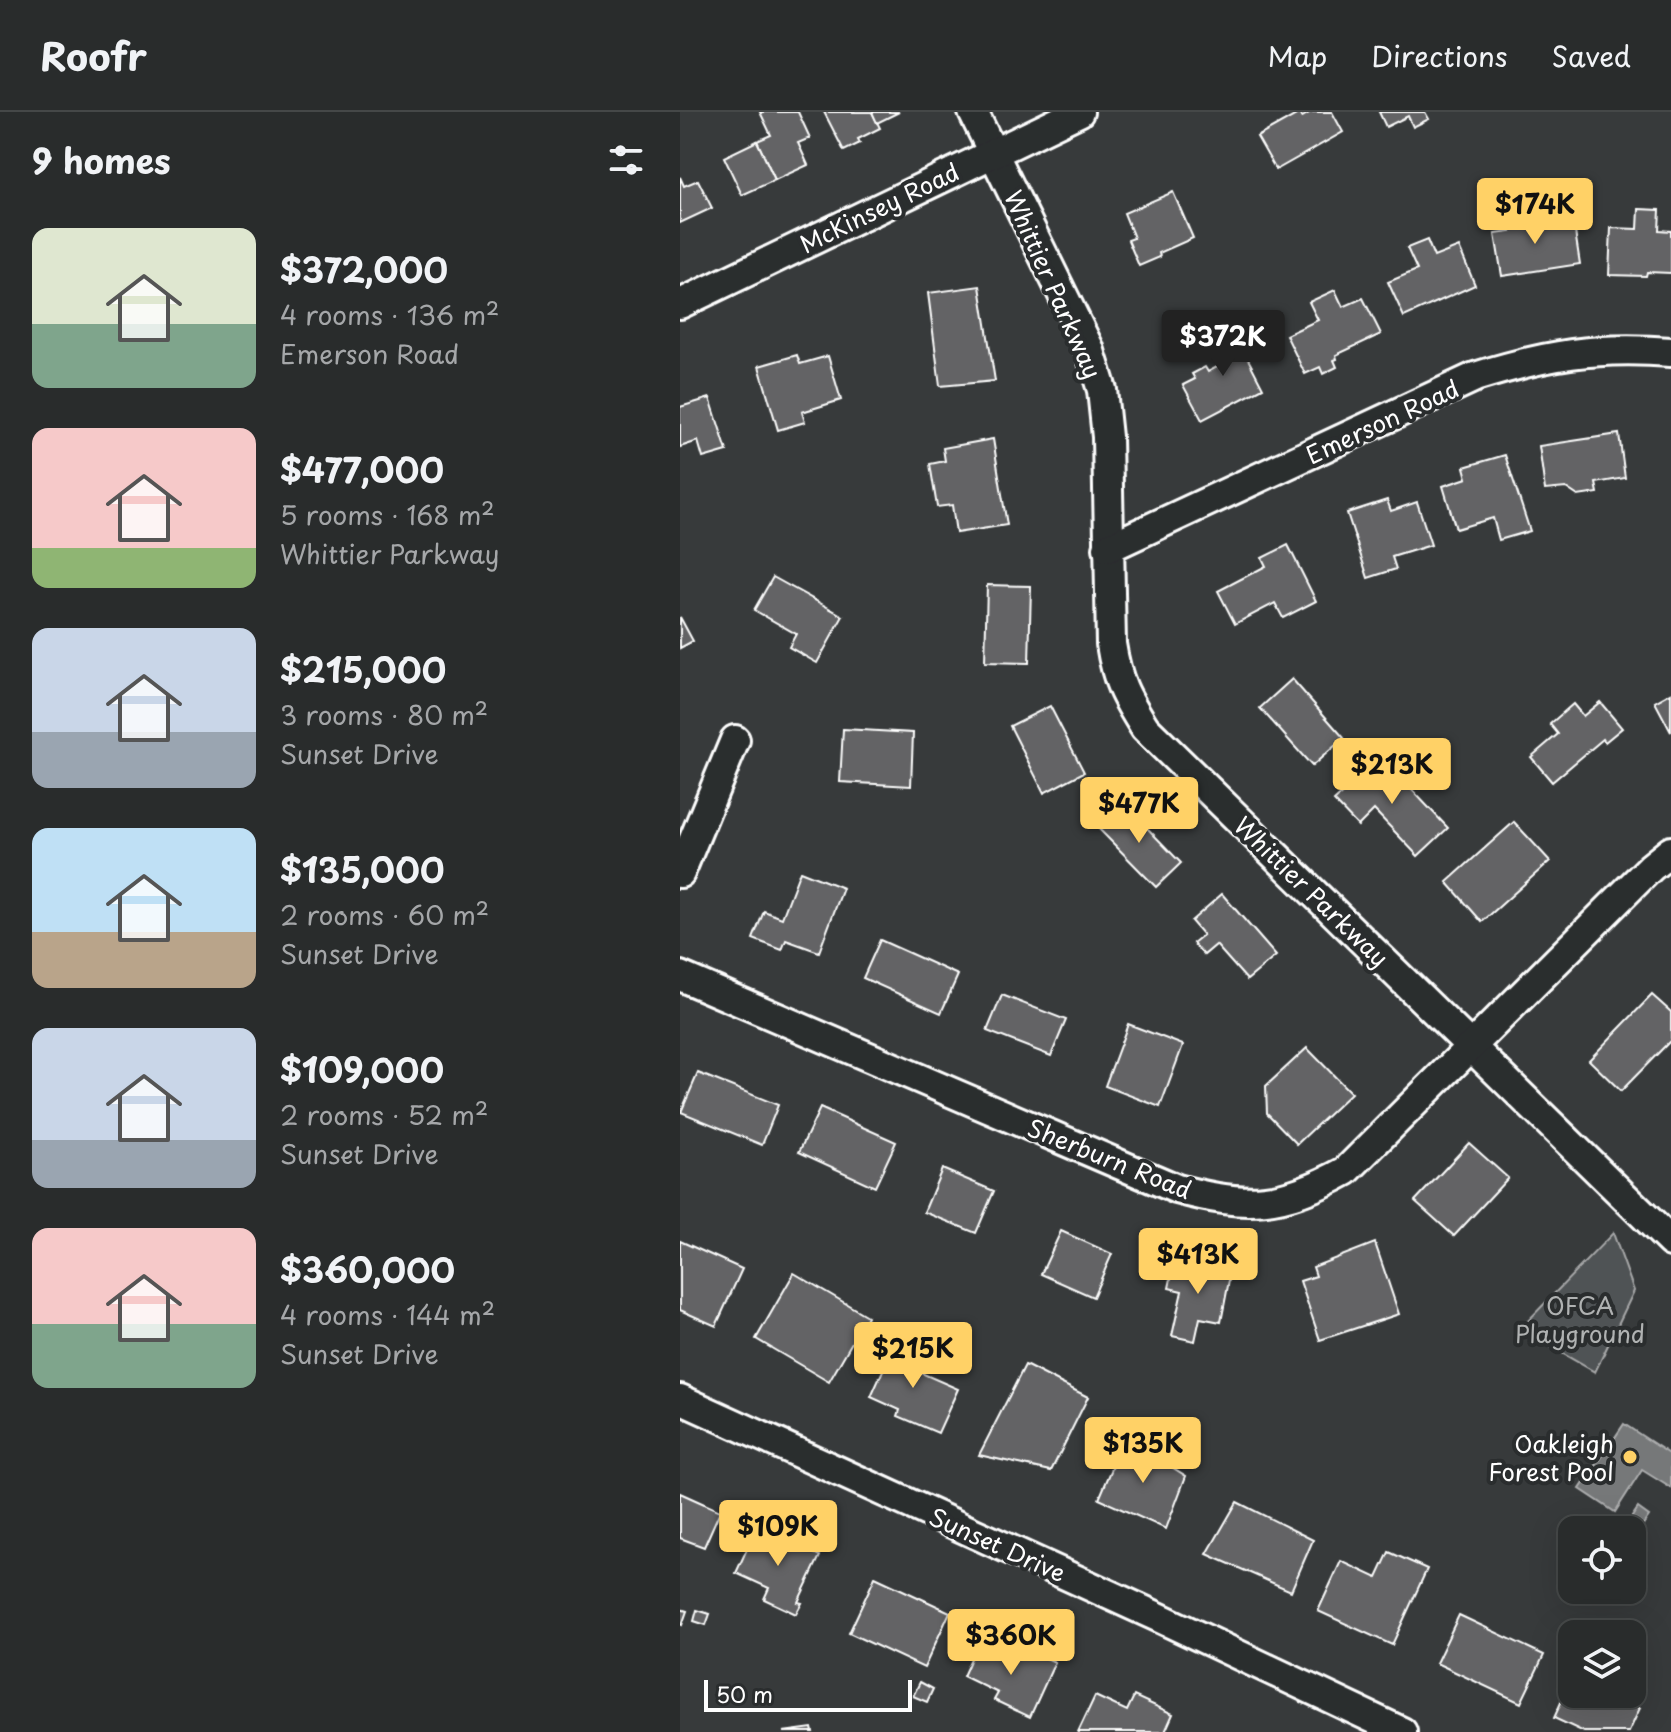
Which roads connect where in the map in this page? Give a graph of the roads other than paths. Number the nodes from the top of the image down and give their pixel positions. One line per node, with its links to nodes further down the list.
1 (973, 112): 3 (street, Whittier Parkway)
2 (1079, 112): 3 (street, McKinsey Road)
3 (994, 152): 4 (street, McKinsey Road); 6 (street, Whittier Parkway)
4 (680, 304)
5 (1671, 352): 6 (street, Emerson Road)
6 (1108, 548): 11 (street, Whittier Parkway)
7 (735, 740): 9 (street)
8 (1671, 851): 11 (street, Sherburn Road)
9 (680, 873)
10 (680, 976): 11 (street, Sherburn Road)
11 (1471, 1046): 12 (street, Whittier Parkway)
12 (1671, 1242)
13 (680, 1399): 14 (street, Sunset Drive)
14 (1402, 1732)

